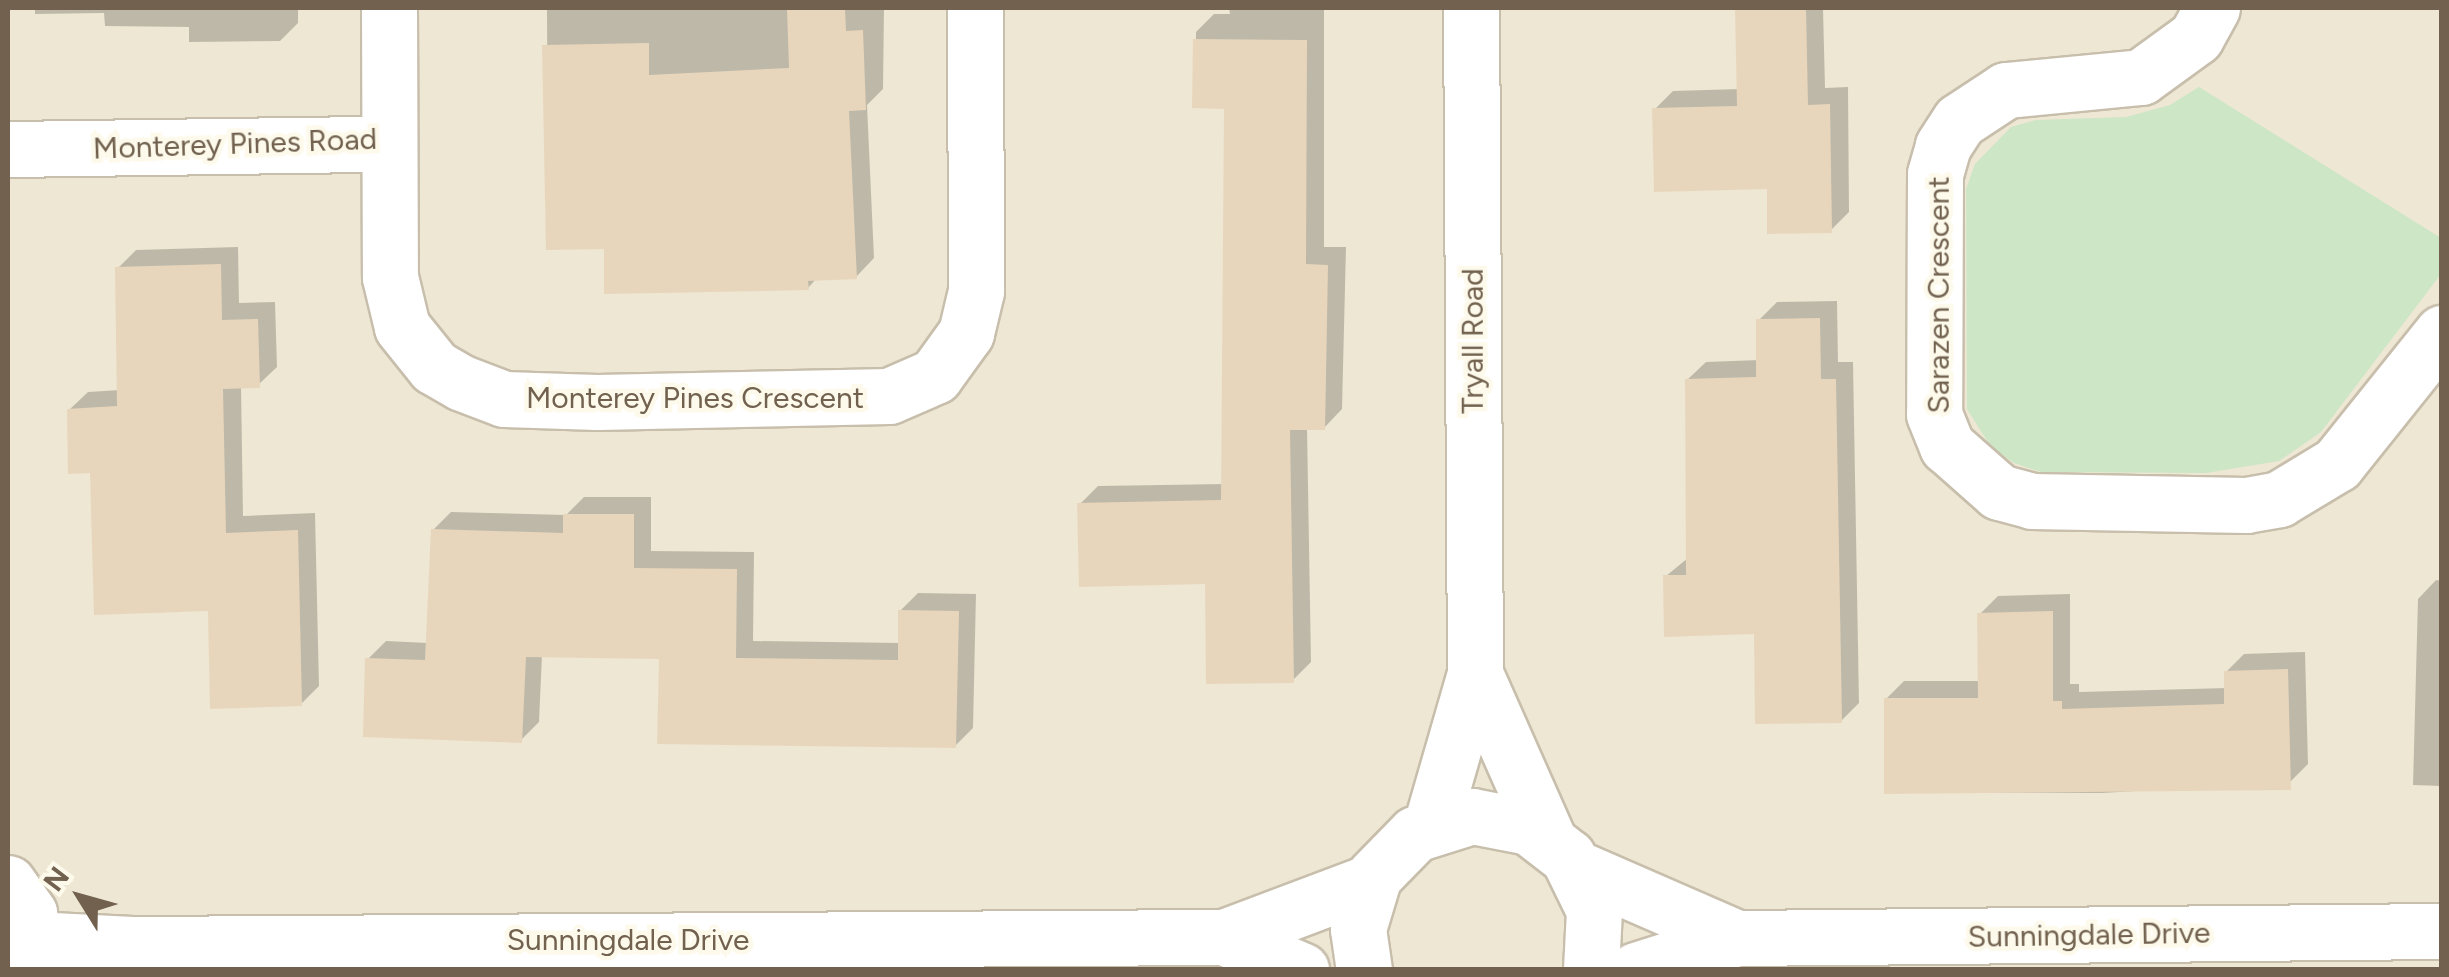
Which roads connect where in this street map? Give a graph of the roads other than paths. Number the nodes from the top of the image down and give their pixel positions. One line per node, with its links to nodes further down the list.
1 (389, 8): 5 (street, Monterey Pines Road)
2 (975, 8): 5 (street, Monterey Pines Crescent)
3 (1471, 8): 8 (street, Tryall Road)
4 (2204, 22): 7 (street, Sarazen Crescent)
5 (390, 144): 6 (street, Monterey Pines Road)
6 (8, 149)
7 (2442, 334)
8 (1475, 674): 9 (street, Tryall Road); 10 (street, Tryall Road)
9 (1430, 826): 10 (street, Sunningdale Drive); 11 (street)
10 (1562, 853): 15 (street, Sunningdale Drive); 19 (street, Tryall Road)
11 (1370, 882): 14 (street, Sunningdale Drive); 18 (street)
12 (8, 883): 16 (street)
13 (2442, 931): 15 (street, Sunningdale Drive)
14 (1224, 937): 16 (street, Sunningdale Drive); 17 (street, Sunningdale Drive)
15 (1737, 938): 20 (street, Sunningdale Drive)
16 (26, 954)
17 (1301, 970)
18 (1364, 970)
19 (1591, 970)
20 (1636, 970)

